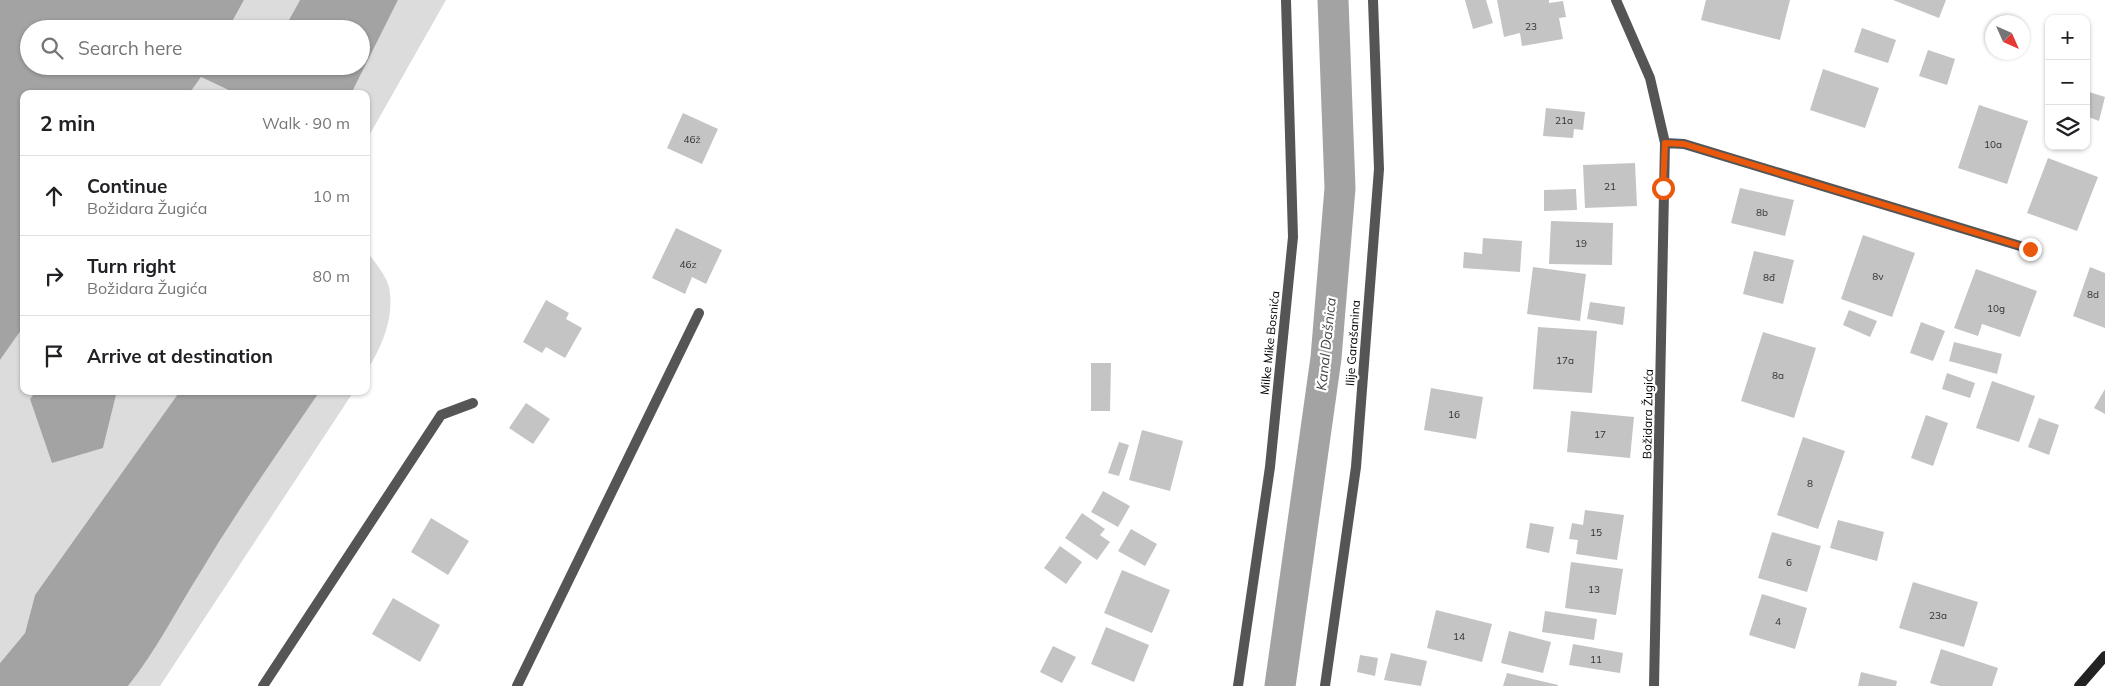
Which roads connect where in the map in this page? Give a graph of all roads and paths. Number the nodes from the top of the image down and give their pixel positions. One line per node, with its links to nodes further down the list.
1 (1286, 0): 11 (street, Milke Mike Bosnića)
2 (1374, 0): 12 (street, Ilije Garašanina)
3 (1616, 0): 4 (street, Božidara Žugića)
4 (1665, 143): 5 (street); 13 (street, Božidara Žugića)
5 (2030, 249)
6 (699, 314): 10 (street)
7 (473, 403): 9 (street)
8 (2105, 656): 14 (main road)
9 (263, 686)
10 (517, 686)
11 (1238, 686)
12 (1326, 686)
13 (1654, 686)
14 (2080, 686)

